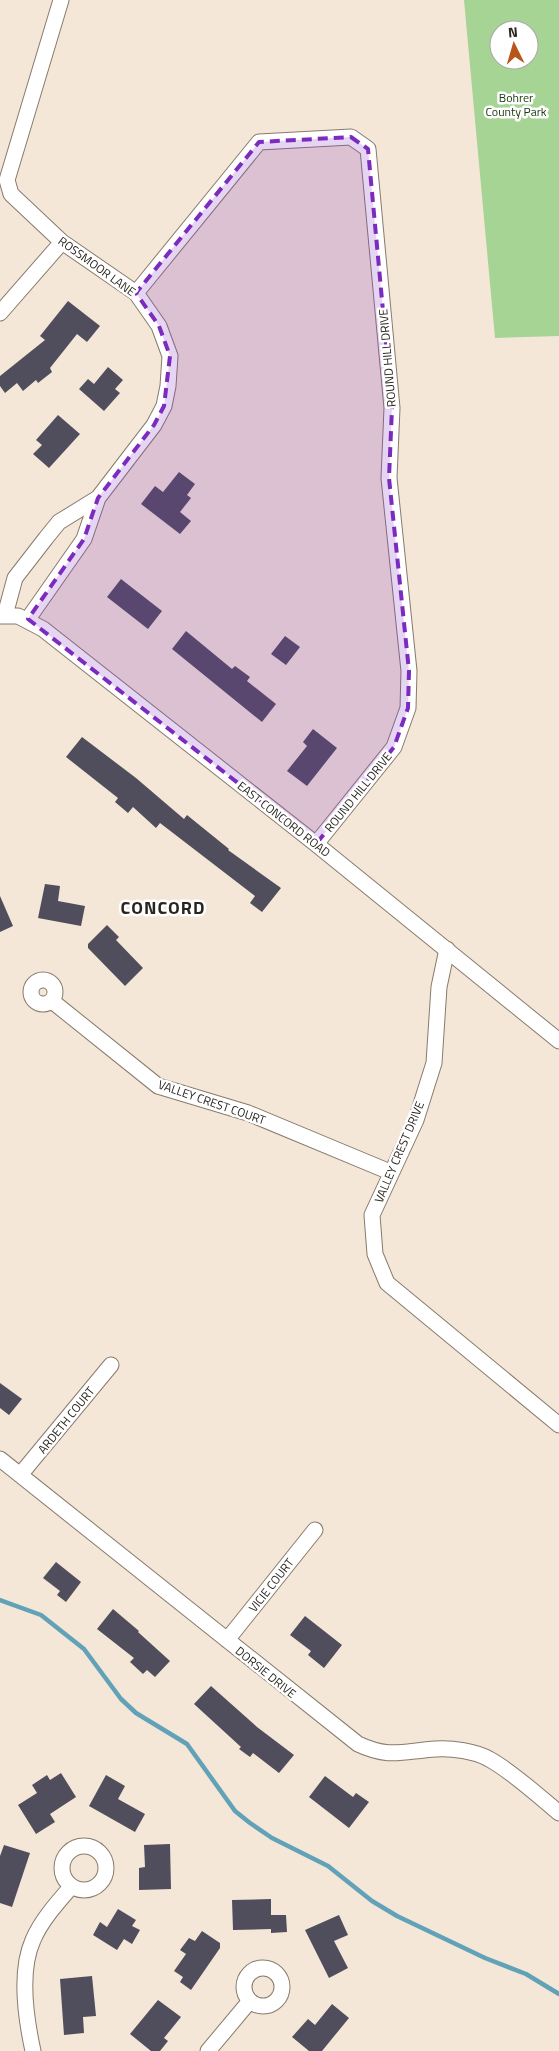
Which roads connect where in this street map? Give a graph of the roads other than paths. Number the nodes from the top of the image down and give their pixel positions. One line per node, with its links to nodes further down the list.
1 (60, 0): 2 (street, ROSSMOOR LANE)
2 (62, 242): 3 (street, ROSSMOOR LANE); 4 (street)
3 (136, 294): 5 (street, ROSSMOOR LANE); 10 (street, ROUND HILL DRIVE)
4 (0, 313)
5 (98, 498): 6 (street, ROSSMOOR LANE); 9 (street, ROSSMOOR LANE)
6 (14, 578): 7 (street, ROSSMOOR LANE); 8 (street, ROSSMOOR LANE)
7 (0, 595)
8 (2, 616): 9 (street, EAST CONCORD ROAD)
9 (28, 619): 10 (street, EAST CONCORD ROAD)
10 (316, 844): 11 (street, EAST CONCORD ROAD)
11 (447, 949): 13 (street, EAST CONCORD ROAD); 14 (street, VALLEY CREST DRIVE)
12 (52, 1001): 14 (street, VALLEY CREST COURT)
13 (559, 1041)
14 (390, 1172): 16 (street, VALLEY CREST DRIVE)
15 (111, 1365): 18 (street, ARDETH COURT)
16 (559, 1425)
17 (0, 1459): 18 (street, DORSIE DRIVE)
18 (20, 1475): 20 (street, DORSIE DRIVE)
19 (315, 1530): 20 (street, VICIE COURT)
20 (227, 1640): 21 (street, DORSIE DRIVE)
21 (559, 1813)
22 (71, 1887): 24 (street)
23 (250, 2002): 25 (street)
24 (33, 2051)
25 (208, 2051)

